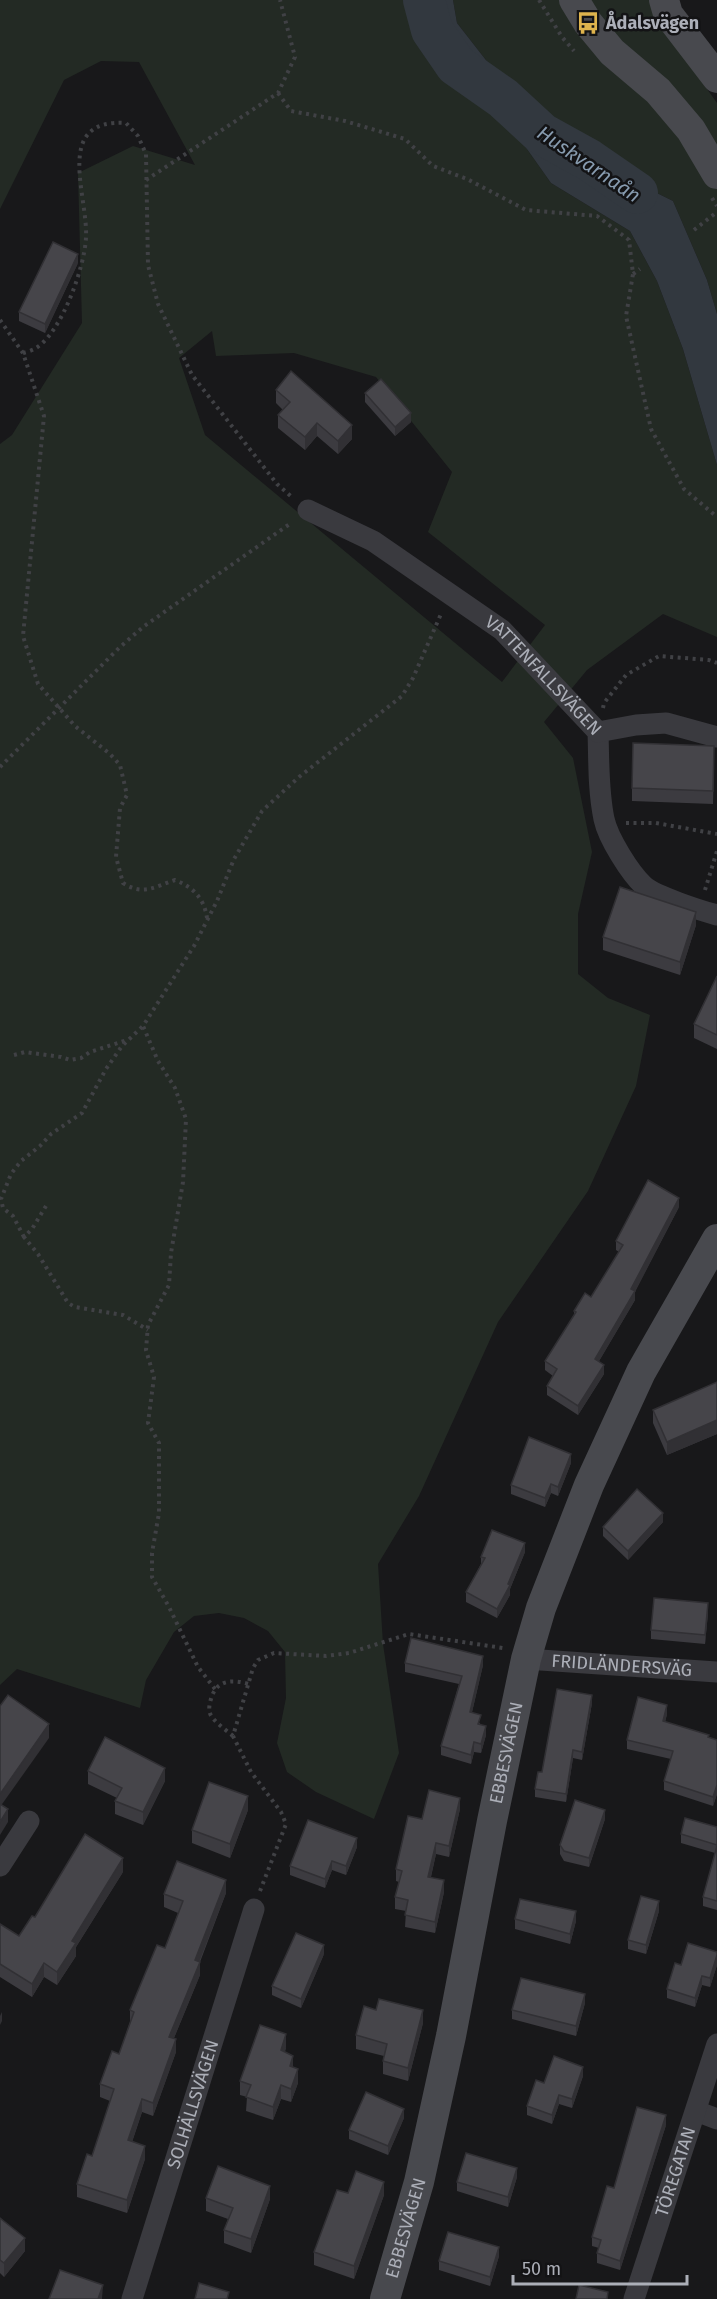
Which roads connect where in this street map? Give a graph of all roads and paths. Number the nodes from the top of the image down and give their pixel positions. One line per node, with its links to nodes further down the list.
1 (280, 0): 5 (path)
2 (574, 0): 6 (street)
3 (664, 0): 4 (street)
4 (717, 78)
5 (278, 93): 7 (path); 11 (path)
6 (717, 174)
7 (146, 180): 13 (path); 14 (path)
8 (717, 212): 9 (path)
9 (694, 230)
10 (640, 269): 11 (path)
11 (633, 274): 15 (path)
12 (0, 320): 13 (path)
13 (24, 353): 18 (path)
14 (308, 510): 16 (street, VATTENFALLSVÄGEN); 18 (path)
15 (717, 518)
16 (452, 596): 19 (street, VATTENFALLSVÄGEN); 27 (path)
17 (717, 663): 19 (path)
18 (59, 707): 21 (path); 27 (path)
19 (598, 732): 20 (street); 22 (street, VATTENFALLSVÄGEN)
20 (717, 737)
21 (0, 766)
22 (604, 822): 23 (path); 26 (street, VATTENFALLSVÄGEN)
23 (717, 834)
24 (717, 851): 25 (path)
25 (716, 862): 26 (path)
26 (707, 912)
27 (207, 920): 28 (path)
28 (143, 1026): 29 (path); 34 (path)
29 (128, 1040): 30 (path); 32 (path)
30 (14, 1055)
31 (46, 1206): 32 (path)
32 (24, 1237): 34 (path)
33 (717, 1239): 35 (street, EBBESVÄGEN)
34 (148, 1330): 38 (path)
35 (527, 1655): 36 (street, FRIDLÄNDERSVÄG); 37 (path); 47 (street, EBBESVÄGEN)
36 (717, 1672)
37 (249, 1684): 38 (path); 39 (path)
38 (215, 1689): 39 (path)
39 (233, 1736): 42 (path)
40 (29, 1821): 41 (street)
41 (0, 1866)
42 (254, 1909): 46 (street, SOLHÄLLSVÄGEN)
43 (717, 2044): 44 (street, TÖREGATAN)
44 (696, 2111): 45 (street); 48 (street, TÖREGATAN)
45 (717, 2119)
46 (132, 2299)
47 (385, 2299)
48 (634, 2299)

